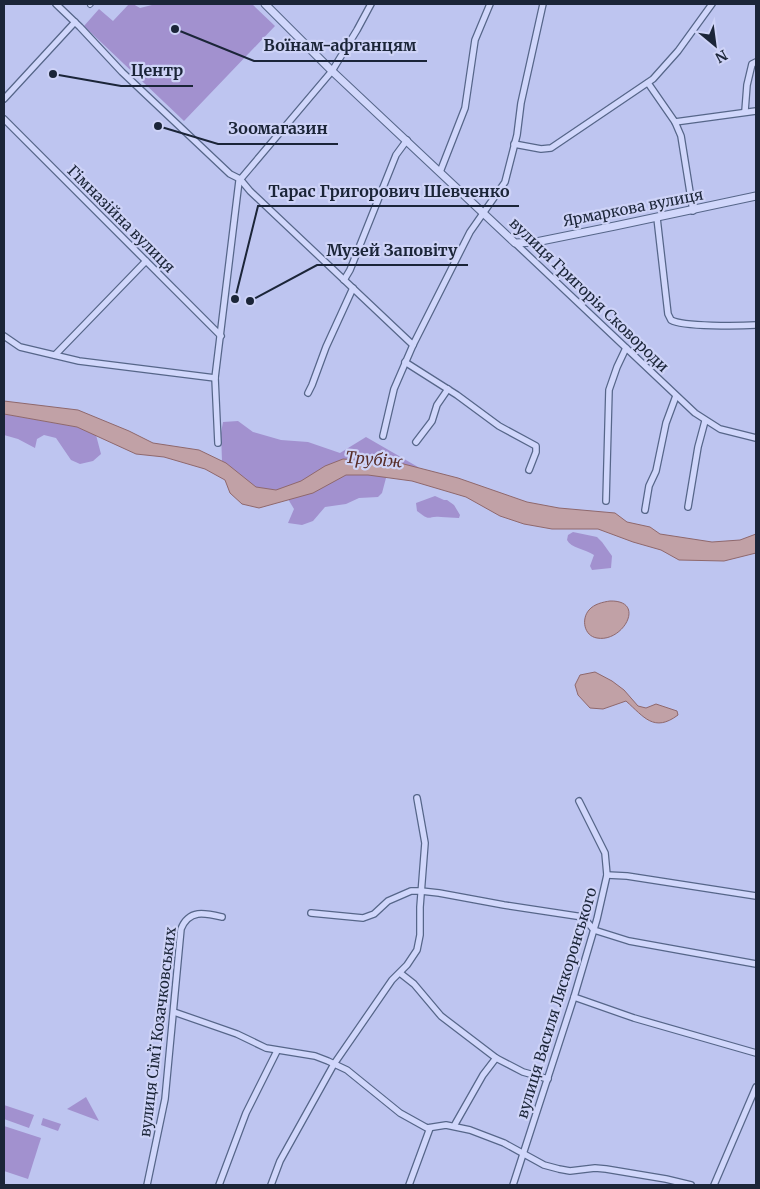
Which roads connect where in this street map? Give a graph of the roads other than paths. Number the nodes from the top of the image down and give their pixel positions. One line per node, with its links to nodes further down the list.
1 (56, 4): 7 (street)
2 (265, 4): 9 (street, вулиця Григорія Сковороди)
3 (371, 4): 9 (street)
4 (490, 4): 18 (street)
5 (543, 4): 17 (street)
6 (712, 4): 10 (street)
7 (75, 22): 11 (street); 19 (street)
8 (756, 62): 12 (street)
9 (332, 71): 16 (street, вулиця Григорія Сковороди); 19 (street)
10 (648, 83): 15 (street); 17 (street)
11 (4, 99)
12 (745, 111): 13 (street); 15 (street)
13 (756, 111)
14 (4, 119): 25 (street, Гімназійна вулиця)
15 (675, 122): 21 (street)
16 (407, 140): 18 (street, вулиця Григорія Сковороди); 26 (street)
17 (514, 144): 22 (street)
18 (440, 172): 22 (street, вулиця Григорія Сковороди)
19 (240, 179): 26 (street); 30 (street)
20 (756, 196): 21 (street, Ярмаркова вулиця)
21 (693, 211): 23 (street, Ярмаркова вулиця)
22 (484, 213): 24 (street, вулиця Григорія Сковороди); 31 (street)
23 (657, 218): 24 (street, Ярмаркова вулиця); 28 (street)
24 (515, 243): 32 (street, вулиця Григорія Сковороди)
25 (146, 261): 30 (street, Гімназійна вулиця); 33 (street)
26 (344, 280): 27 (street)
27 (353, 288): 31 (street); 37 (street)
28 (756, 325)
29 (4, 336): 33 (street)
30 (221, 336): 35 (street)
31 (413, 345): 34 (street)
32 (626, 348): 38 (street, вулиця Григорія Сковороди); 45 (street)
33 (55, 355): 35 (street)
34 (405, 362): 36 (street); 40 (street)
35 (215, 378): 43 (street)
36 (448, 389): 42 (street); 44 (street)
37 (308, 393)
38 (676, 396): 39 (street, вулиця Григорія Сковороди); 47 (street)
39 (706, 421): 41 (street, вулиця Григорія Сковороди); 46 (street)
40 (383, 436)
41 (756, 438)
42 (416, 442)
43 (218, 443)
44 (529, 470)
45 (606, 501)
46 (688, 507)
47 (645, 510)
48 (417, 798): 51 (street)
49 (580, 800): 50 (street, вулиця Василя Ляскоронського)
50 (608, 875): 52 (street); 55 (street, вулиця Василя Ляскоронського)
51 (421, 891): 53 (street); 55 (street); 57 (street)
52 (756, 896)
53 (311, 913)
54 (222, 917): 59 (street, вулиця Сімʼї Козачковських)
55 (594, 930): 56 (street); 58 (street, вулиця Василя Ляскоронського)
56 (756, 964)
57 (400, 973): 62 (street); 63 (street)
58 (574, 997): 61 (street); 64 (street, вулиця Василя Ляскоронського)
59 (174, 1012): 60 (street); 69 (street, вулиця Сімʼї Козачковських)
60 (277, 1051): 63 (street); 70 (street)
61 (756, 1053)
62 (496, 1058): 64 (street); 66 (street)
63 (334, 1064): 67 (street); 71 (street)
64 (548, 1079): 68 (street, вулиця Василя Ляскоронського)
65 (756, 1087): 75 (street)
66 (454, 1126): 67 (street); 68 (street)
67 (430, 1128): 72 (street)
68 (524, 1154): 73 (street, вулиця Василя Ляскоронського); 74 (street)
69 (147, 1185)
70 (219, 1185)
71 (271, 1185)
72 (408, 1185)
73 (513, 1185)
74 (691, 1185)
75 (714, 1185)

